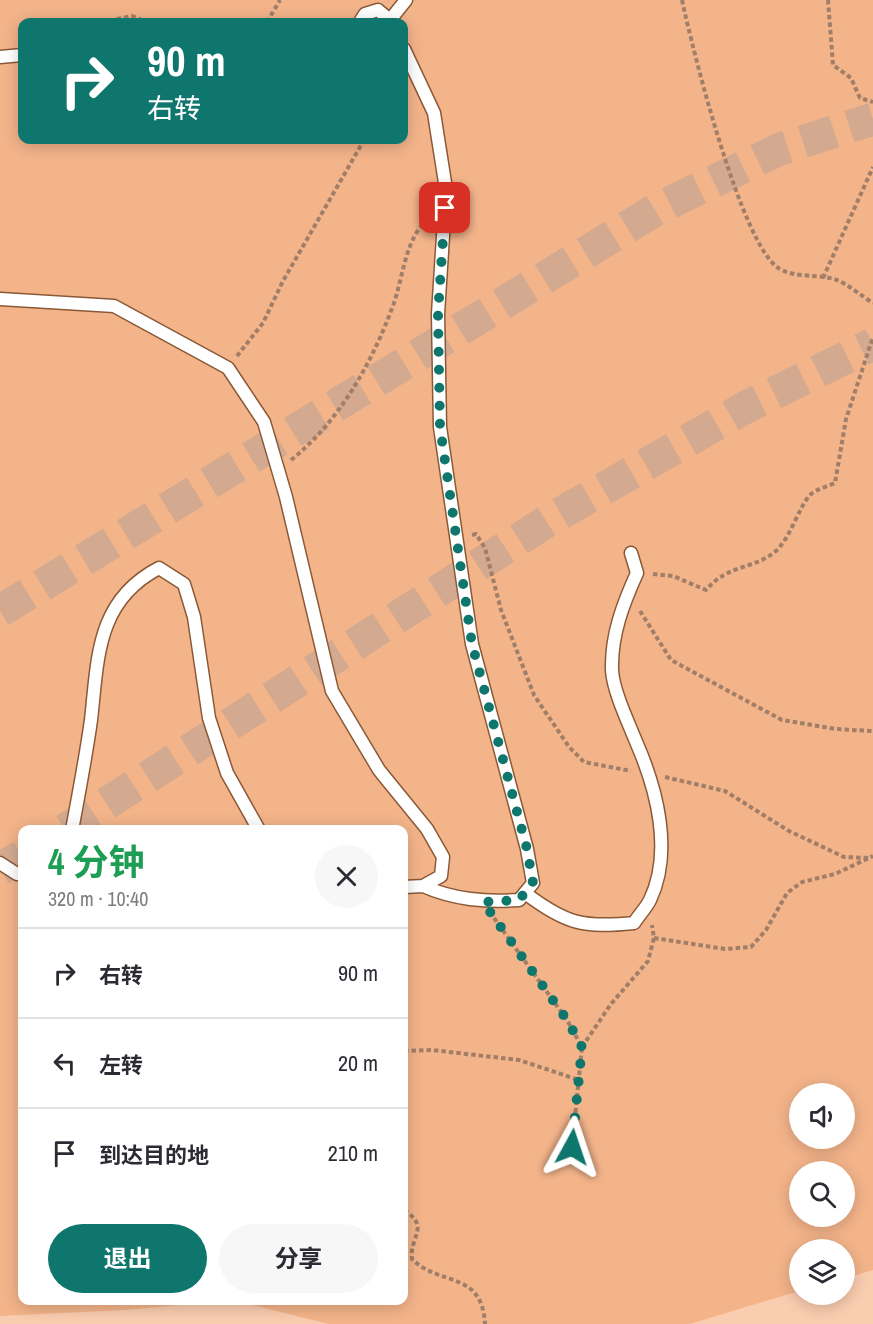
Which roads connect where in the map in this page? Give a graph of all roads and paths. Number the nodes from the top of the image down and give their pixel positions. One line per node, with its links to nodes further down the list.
1 (280, 0): 7 (path)
2 (406, 0): 10 (lane)
3 (682, 0): 18 (path)
4 (828, 0): 14 (path)
5 (122, 18): 6 (path)
6 (137, 18)
7 (269, 18)
8 (362, 18): 9 (lane)
9 (387, 18)
10 (393, 18)
11 (18, 55): 12 (lane)
12 (0, 57)
13 (408, 58): 17 (lane)
14 (873, 102)
15 (362, 144): 22 (path)
16 (873, 167): 18 (path)
17 (445, 208): 23 (path); 35 (lane)
18 (823, 278): 20 (path)
19 (0, 299): 22 (lane)
20 (873, 303)
21 (873, 337): 25 (path)
22 (228, 368): 23 (lane)
23 (278, 470): 33 (lane)
24 (631, 553): 25 (lane)
25 (637, 573): 26 (lane)
26 (628, 592): 27 (path); 36 (lane)
27 (873, 731)
28 (73, 825): 29 (lane)
29 (256, 825)
30 (873, 856): 38 (path)
31 (0, 863): 32 (lane)
32 (18, 874)
33 (423, 886): 34 (lane); 37 (lane)
34 (408, 887)
35 (525, 893): 36 (lane); 37 (lane)
36 (650, 900): 38 (path)
37 (483, 902): 39 (path)
38 (654, 938): 39 (path)
39 (582, 1047): 41 (path)
40 (408, 1051): 41 (path)
41 (579, 1080): 42 (path)
42 (572, 1147)
43 (408, 1213): 44 (path)
44 (485, 1324)

